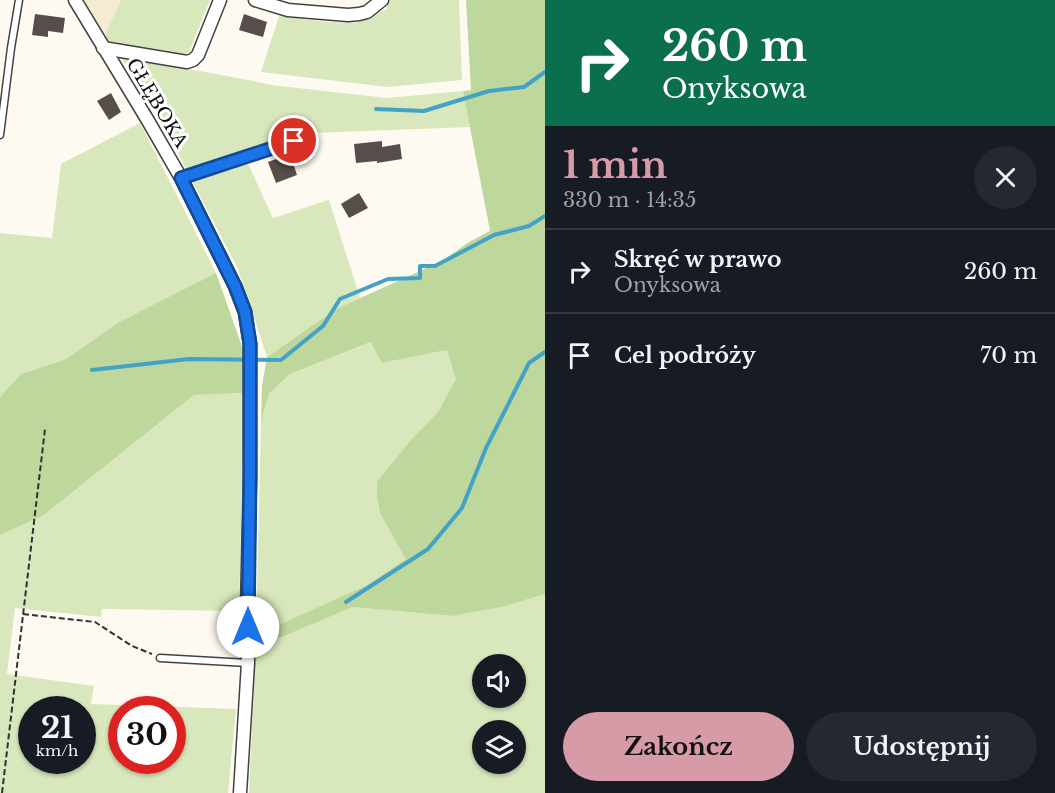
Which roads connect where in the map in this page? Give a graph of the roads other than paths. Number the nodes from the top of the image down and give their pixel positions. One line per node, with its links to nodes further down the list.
1 (19, 0): 7 (lane)
2 (75, 0): 6 (street, GŁĘBOKA)
3 (220, 0): 6 (street)
4 (255, 0): 5 (street)
5 (382, 0)
6 (103, 48): 9 (street, GŁĘBOKA)
7 (0, 135)
8 (294, 141): 9 (lane)
9 (181, 178): 11 (street, GŁĘBOKA)
10 (160, 658): 11 (lane)
11 (248, 663): 12 (street, GŁĘBOKA)
12 (240, 793)

